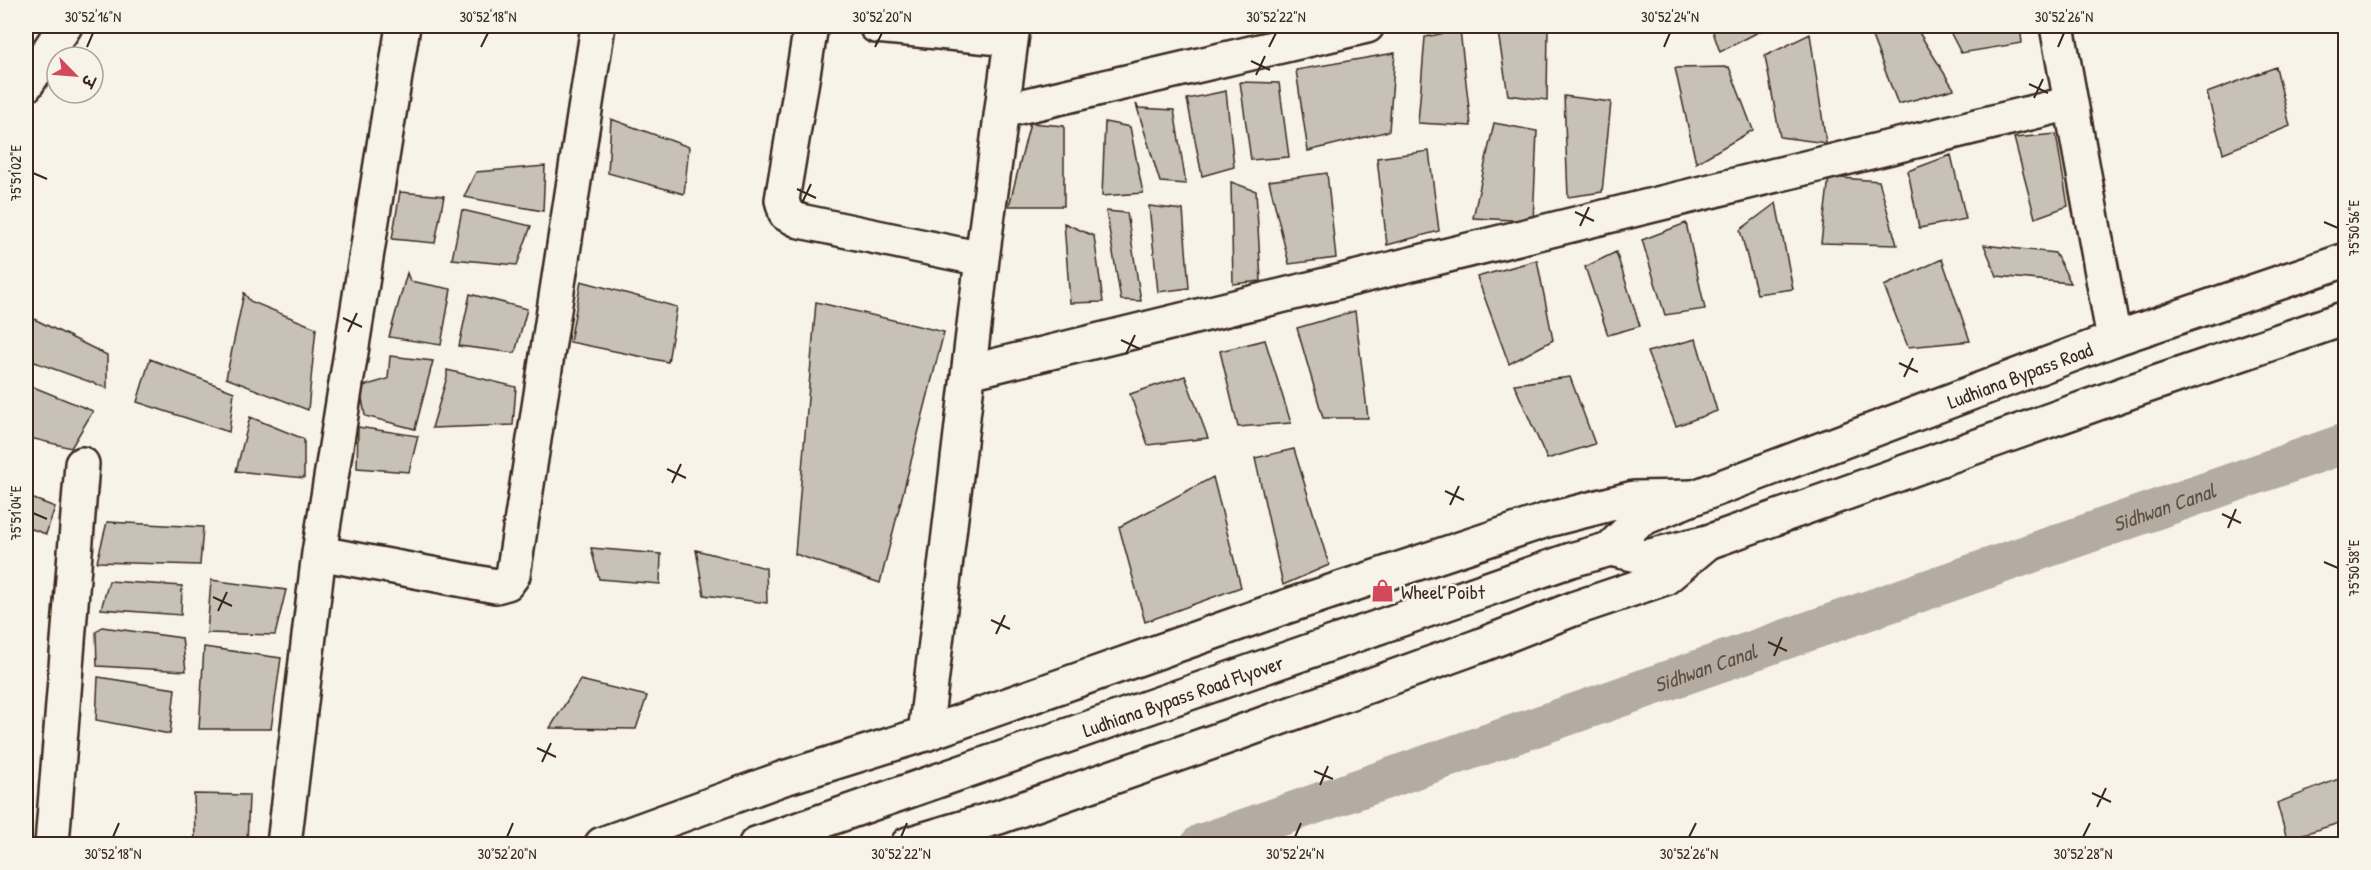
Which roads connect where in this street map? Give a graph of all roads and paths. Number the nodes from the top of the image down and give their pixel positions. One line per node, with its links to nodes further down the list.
1 (65, 26): 9 (main road)
2 (402, 26): 21 (main road)
3 (598, 26): 21 (main road)
4 (811, 26): 12 (main road)
5 (876, 26): 8 (main road)
6 (2057, 26): 10 (main road)
7 (1349, 28): 11 (main road)
8 (1012, 32): 11 (main road)
9 (26, 85)
10 (2071, 103): 15 (main road); 16 (main road)
11 (1002, 111): 12 (main road)
12 (982, 258): 16 (main road)
13 (2346, 260): 15 (main road, Ludhiana Bypass Road)
14 (2346, 318): 19 (main road)
15 (2114, 339): 18 (main road, Ludhiana Bypass Road)
16 (969, 372): 22 (main road)
17 (82, 464): 23 (main road)
18 (1695, 497): 20 (main road, Ludhiana Bypass Road Flyover); 22 (main road)
19 (1708, 542): 20 (main road, Ludhiana Bypass Road Flyover); 27 (main road)
20 (1610, 549): 26 (main road, Ludhiana Bypass Road Flyover)
21 (319, 552): 24 (main road)
22 (925, 734): 25 (main road)
23 (52, 844)
24 (284, 844)
25 (602, 844)
26 (756, 844)
27 (908, 844)

